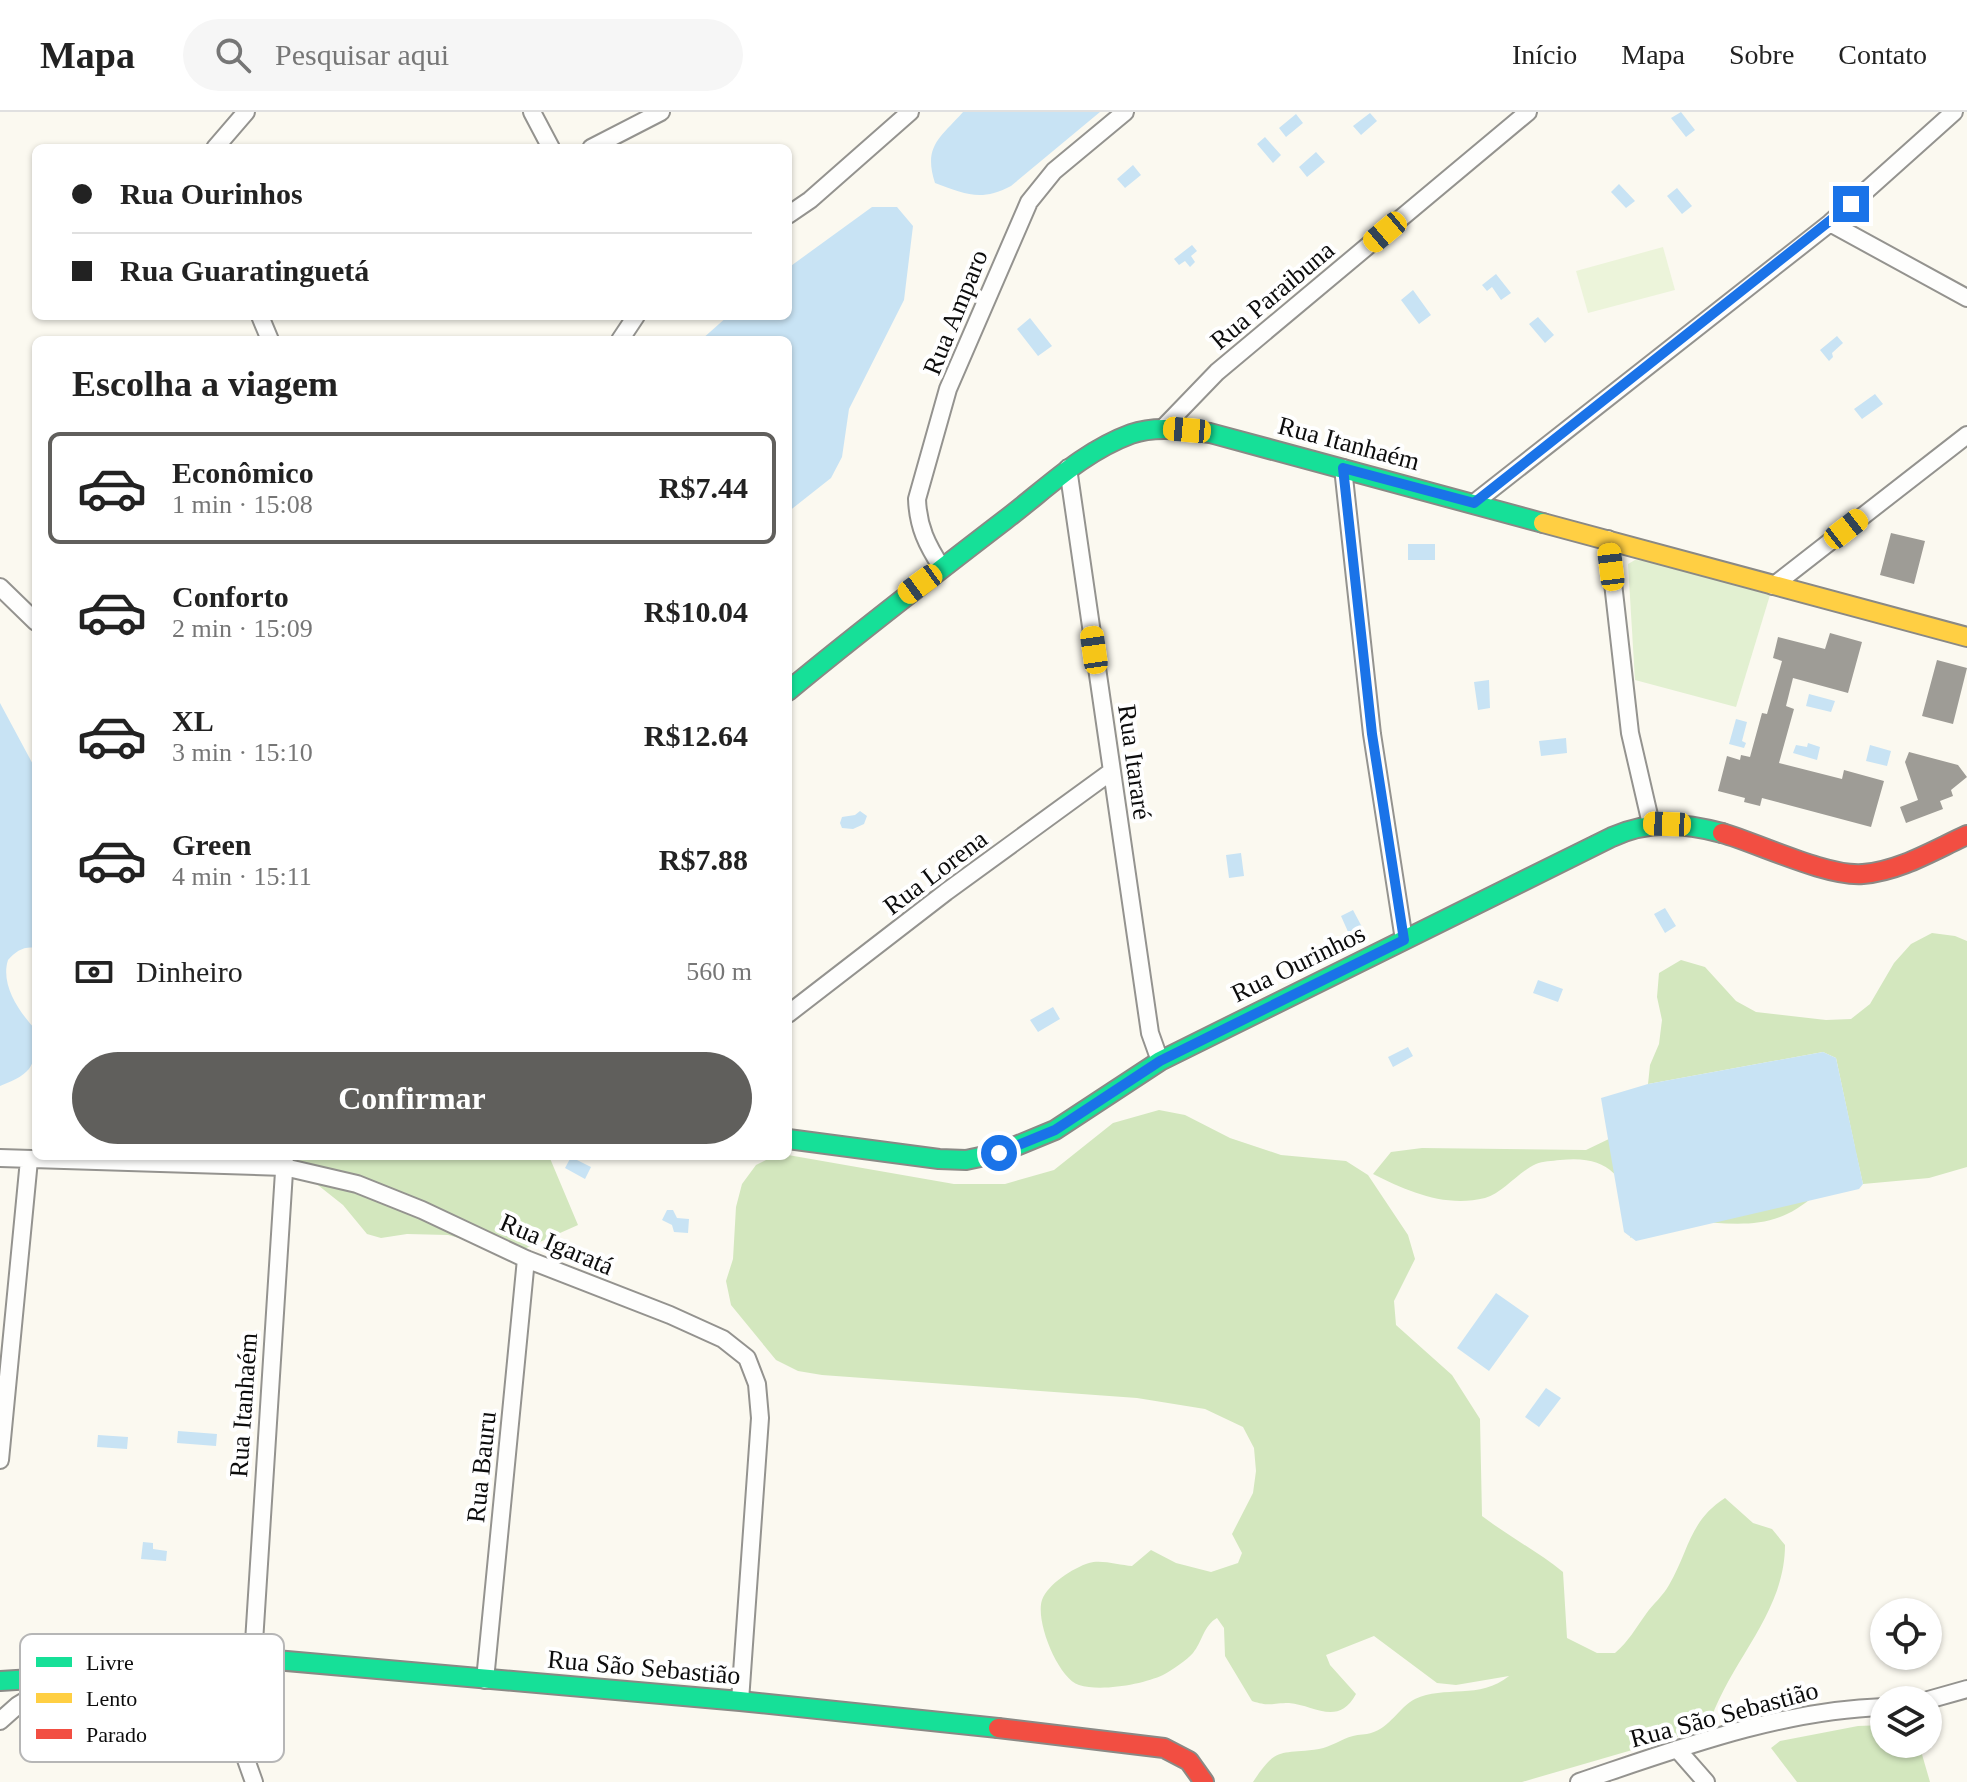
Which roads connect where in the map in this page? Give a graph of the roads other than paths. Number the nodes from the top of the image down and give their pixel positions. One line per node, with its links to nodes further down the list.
1 (246, 112): 8 (street)
2 (532, 112): 9 (street)
3 (661, 112): 10 (street)
4 (910, 112): 11 (street)
5 (1125, 112): 20 (street, Rua Amparo)
6 (1528, 112): 14 (street, Rua Paraibuna)
7 (1954, 112): 12 (street)
8 (218, 144)
9 (549, 144)
10 (599, 144)
11 (792, 212)
12 (1830, 223): 13 (street); 18 (street)
13 (1967, 298)
14 (1163, 428): 16 (street, Rua Itanhaém); 17 (street, Rua Itanhaém)
15 (1967, 435): 21 (street)
16 (1068, 468): 20 (street, Rua Itanhaém); 26 (street, Rua Itararé)
17 (1343, 468): 18 (street, Rua Itanhaém); 29 (street)
18 (1474, 503): 19 (street, Rua Itanhaém)
19 (1608, 539): 21 (street, Rua Itanhaém); 27 (street)
20 (942, 568): 25 (street, Rua Itanhaém)
21 (1773, 586): 24 (street, Rua Itanhaém)
22 (0, 587): 23 (street)
23 (32, 618)
24 (1967, 637)
25 (792, 688)
26 (1112, 771): 30 (street, Rua Lorena); 31 (street, Rua Itararé)
27 (1651, 824): 28 (street, Rua Ourinhos); 29 (street, Rua Ourinhos)
28 (1967, 835)
29 (1404, 940): 31 (street, Rua Ourinhos)
30 (792, 1011)
31 (1160, 1061): 32 (street, Rua Ourinhos)
32 (792, 1140)
33 (0, 1158): 34 (street, Rua Igaratá)
34 (29, 1160): 35 (street, Rua Igaratá); 37 (street)
35 (284, 1162): 36 (street, Rua Igaratá); 38 (street, Rua Itanhaém)
36 (526, 1259): 41 (street, Rua Bauru); 44 (street, Rua Igaratá)
37 (0, 1460)
38 (254, 1634)
39 (284, 1661): 41 (street, Rua São Sebastião)
40 (1, 1679): 45 (street)
41 (485, 1680): 44 (street, Rua São Sebastião)
42 (1967, 1689): 43 (street)
43 (1942, 1696)
44 (740, 1701): 51 (street, Rua São Sebastião)
45 (18, 1705): 47 (street, Rua São Sebastião)
46 (1870, 1707): 48 (street, Rua São Sebastião)
47 (0, 1721)
48 (1677, 1749): 52 (street, Rua São Sebastião); 53 (street)
49 (247, 1762): 50 (street)
50 (254, 1782)
51 (1204, 1782)
52 (1579, 1782)
53 (1706, 1782)

